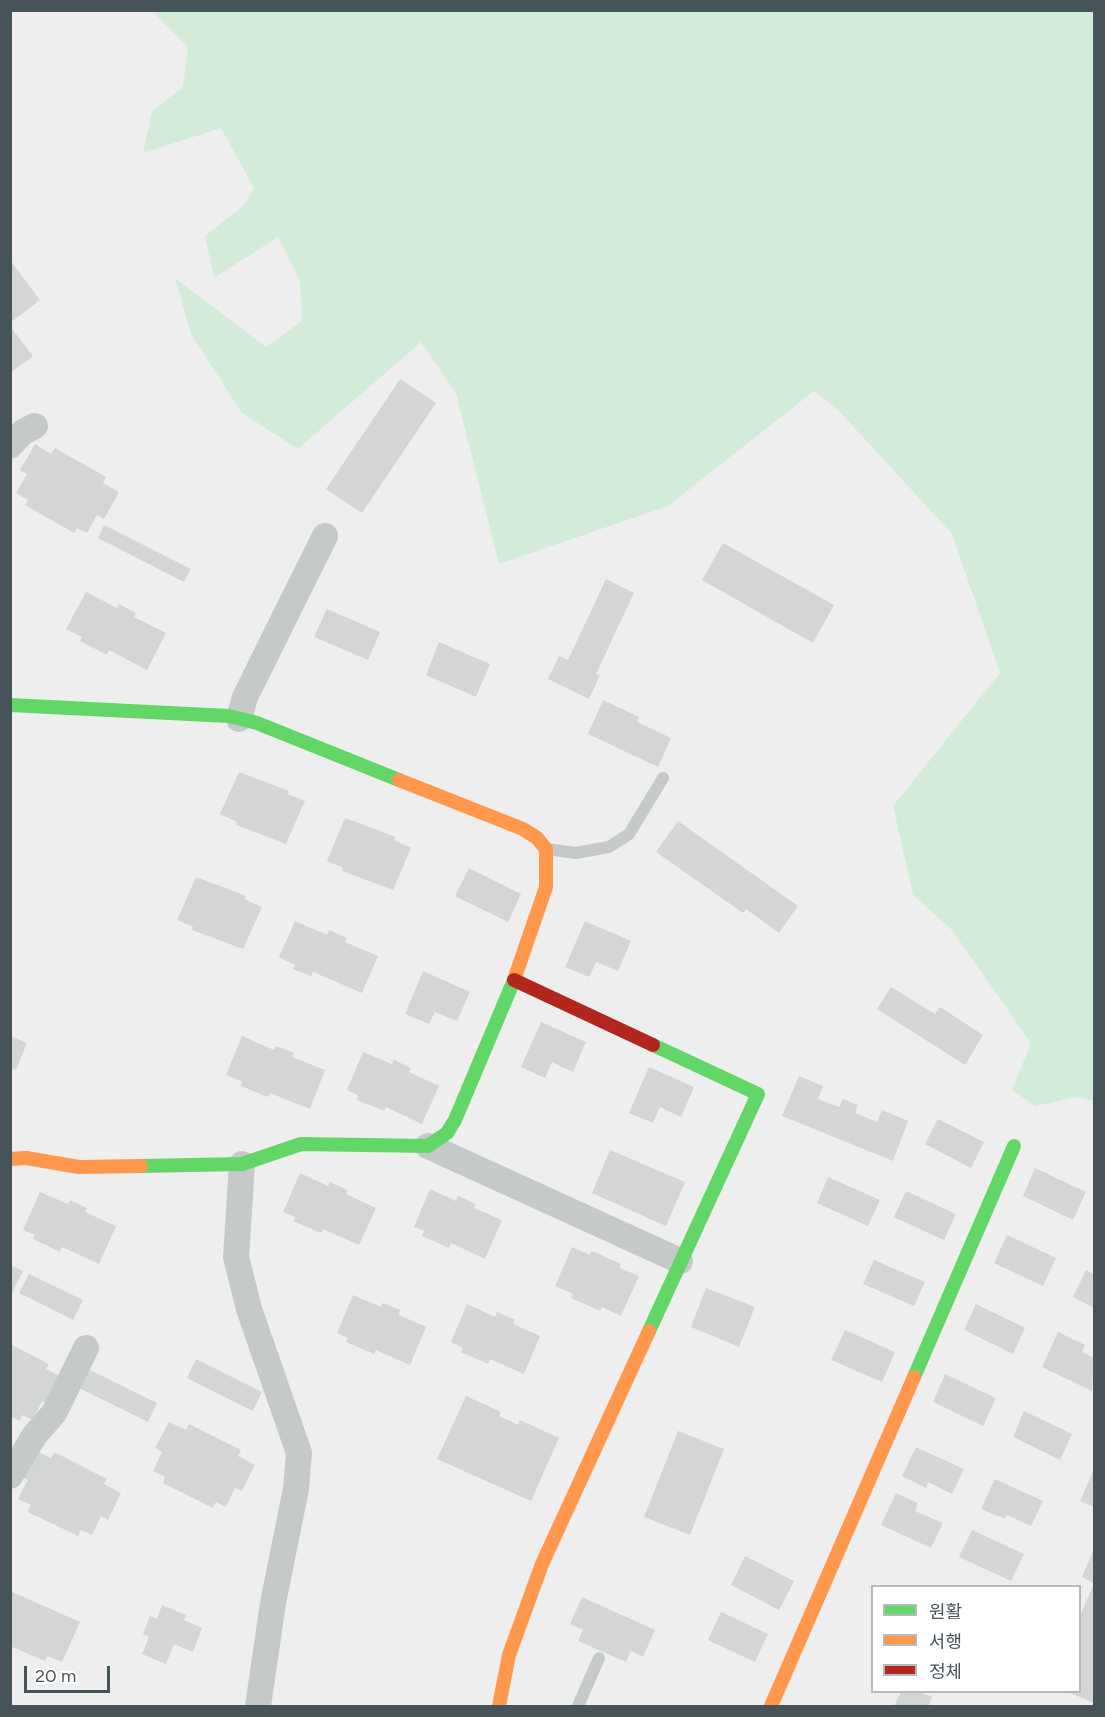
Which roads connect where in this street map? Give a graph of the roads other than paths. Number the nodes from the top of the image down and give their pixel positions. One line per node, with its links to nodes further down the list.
1 (35, 426): 2 (street)
2 (10, 446)
3 (325, 536): 5 (street)
4 (10, 705): 5 (street)
5 (239, 719): 7 (street)
6 (663, 778): 7 (lane)
7 (546, 849): 8 (street)
8 (514, 980): 9 (street); 13 (street)
9 (428, 1146): 12 (street); 13 (street)
10 (1014, 1146): 20 (street)
11 (10, 1159): 12 (street)
12 (242, 1164): 17 (street)
13 (680, 1261): 18 (street)
14 (86, 1348): 15 (street)
15 (10, 1476)
16 (599, 1658): 19 (lane)
17 (258, 1707)
18 (499, 1707)
19 (578, 1707)
20 (771, 1707)

